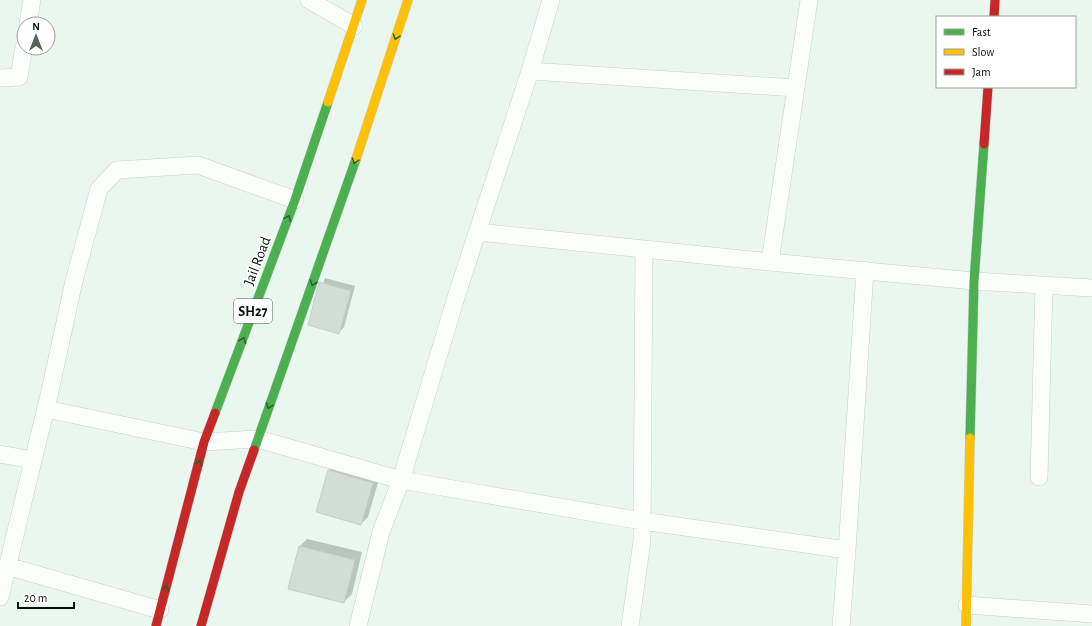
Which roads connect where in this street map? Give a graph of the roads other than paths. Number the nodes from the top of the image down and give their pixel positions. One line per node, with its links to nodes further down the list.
1 (32, 0): 8 (street)
2 (309, 0): 10 (street)
3 (362, 0): 10 (main road, Jail Road / SH27)
4 (408, 0): 25 (main road, one-way to 25)
5 (551, 0): 12 (street)
6 (809, 0): 14 (street)
7 (995, 0): 9 (main road)
8 (29, 16)
9 (994, 16)
10 (354, 26): 16 (main road, Jail Road / SH27)
11 (22, 56): 13 (street)
12 (530, 71): 14 (street); 17 (street)
13 (0, 78)
14 (796, 88): 19 (street)
15 (988, 88): 21 (main road)
16 (295, 200): 24 (street); 26 (main road, Jail Road / SH27, one-way to 16)
17 (478, 232): 18 (street); 30 (street)
18 (644, 249): 19 (street); 31 (street)
19 (770, 262): 20 (street)
20 (865, 270): 21 (street); 32 (street)
21 (974, 281): 22 (street); 35 (main road)
22 (1044, 285): 23 (street); 29 (street)
23 (1092, 288)
24 (46, 409): 26 (street); 28 (street)
25 (258, 439): 26 (street); 30 (street); 38 (main road)
26 (204, 442): 37 (main road, Jail Road / SH27, one-way to 26)
27 (0, 454): 28 (street)
28 (33, 460): 33 (street)
29 (1039, 477)
30 (401, 480): 31 (street); 39 (street)
31 (642, 521): 32 (street); 40 (street)
32 (847, 550): 41 (street)
33 (7, 566): 34 (street); 37 (street)
34 (0, 597)
35 (967, 605): 36 (street); 42 (main road)
36 (1092, 614)
37 (158, 618)
38 (201, 626)
39 (358, 626)
40 (630, 626)
41 (841, 626)
42 (966, 626)

